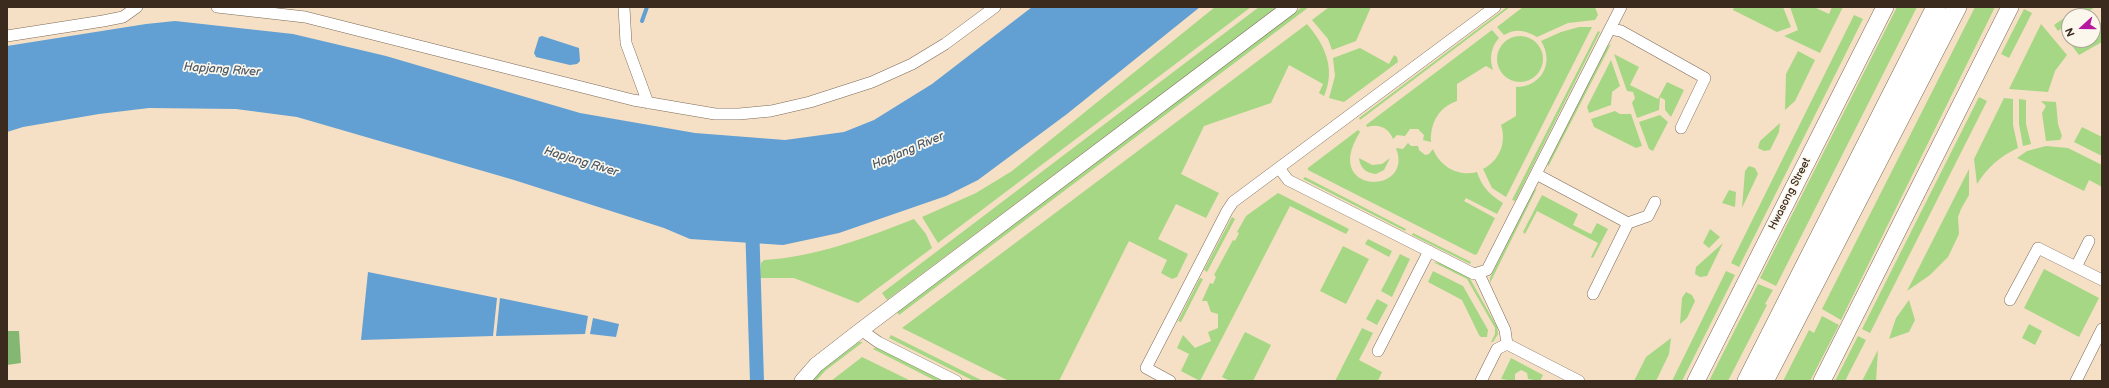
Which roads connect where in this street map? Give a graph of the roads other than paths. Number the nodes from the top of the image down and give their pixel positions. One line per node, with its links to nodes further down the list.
1 (137, 7): 13 (street)
2 (215, 7): 14 (street)
3 (624, 7): 14 (street)
4 (995, 7): 14 (street)
5 (1290, 7): 29 (street)
6 (1495, 7): 16 (street)
7 (1621, 7): 12 (street)
8 (1885, 7): 37 (main road, Hwasong Street)
9 (1936, 7): 27 (highway)
10 (1957, 7): 27 (highway)
11 (2010, 7): 40 (main road)
12 (1610, 29): 15 (street); 17 (street)
13 (7, 36)
14 (648, 103)
15 (1680, 128)
16 (1279, 168): 21 (street); 34 (street)
17 (1536, 174): 19 (street); 23 (street)
18 (1655, 202): 19 (street)
19 (1628, 223): 25 (street)
20 (2089, 241): 22 (street)
21 (1429, 251): 23 (street); 31 (street)
22 (2076, 267): 24 (street); 26 (street)
23 (1479, 274): 30 (street)
24 (2102, 280)
25 (1593, 294)
26 (2010, 300)
27 (1790, 314): 38 (highway); 39 (highway)
28 (2102, 329): 41 (street)
29 (861, 330): 32 (street); 33 (street)
30 (1507, 344): 35 (street); 36 (street)
31 (1378, 351)
32 (802, 381)
33 (956, 381)
34 (1170, 381)
35 (1481, 381)
36 (1579, 381)
37 (1696, 381)
38 (1747, 381)
39 (1764, 381)
40 (1822, 381)
41 (2076, 381)

